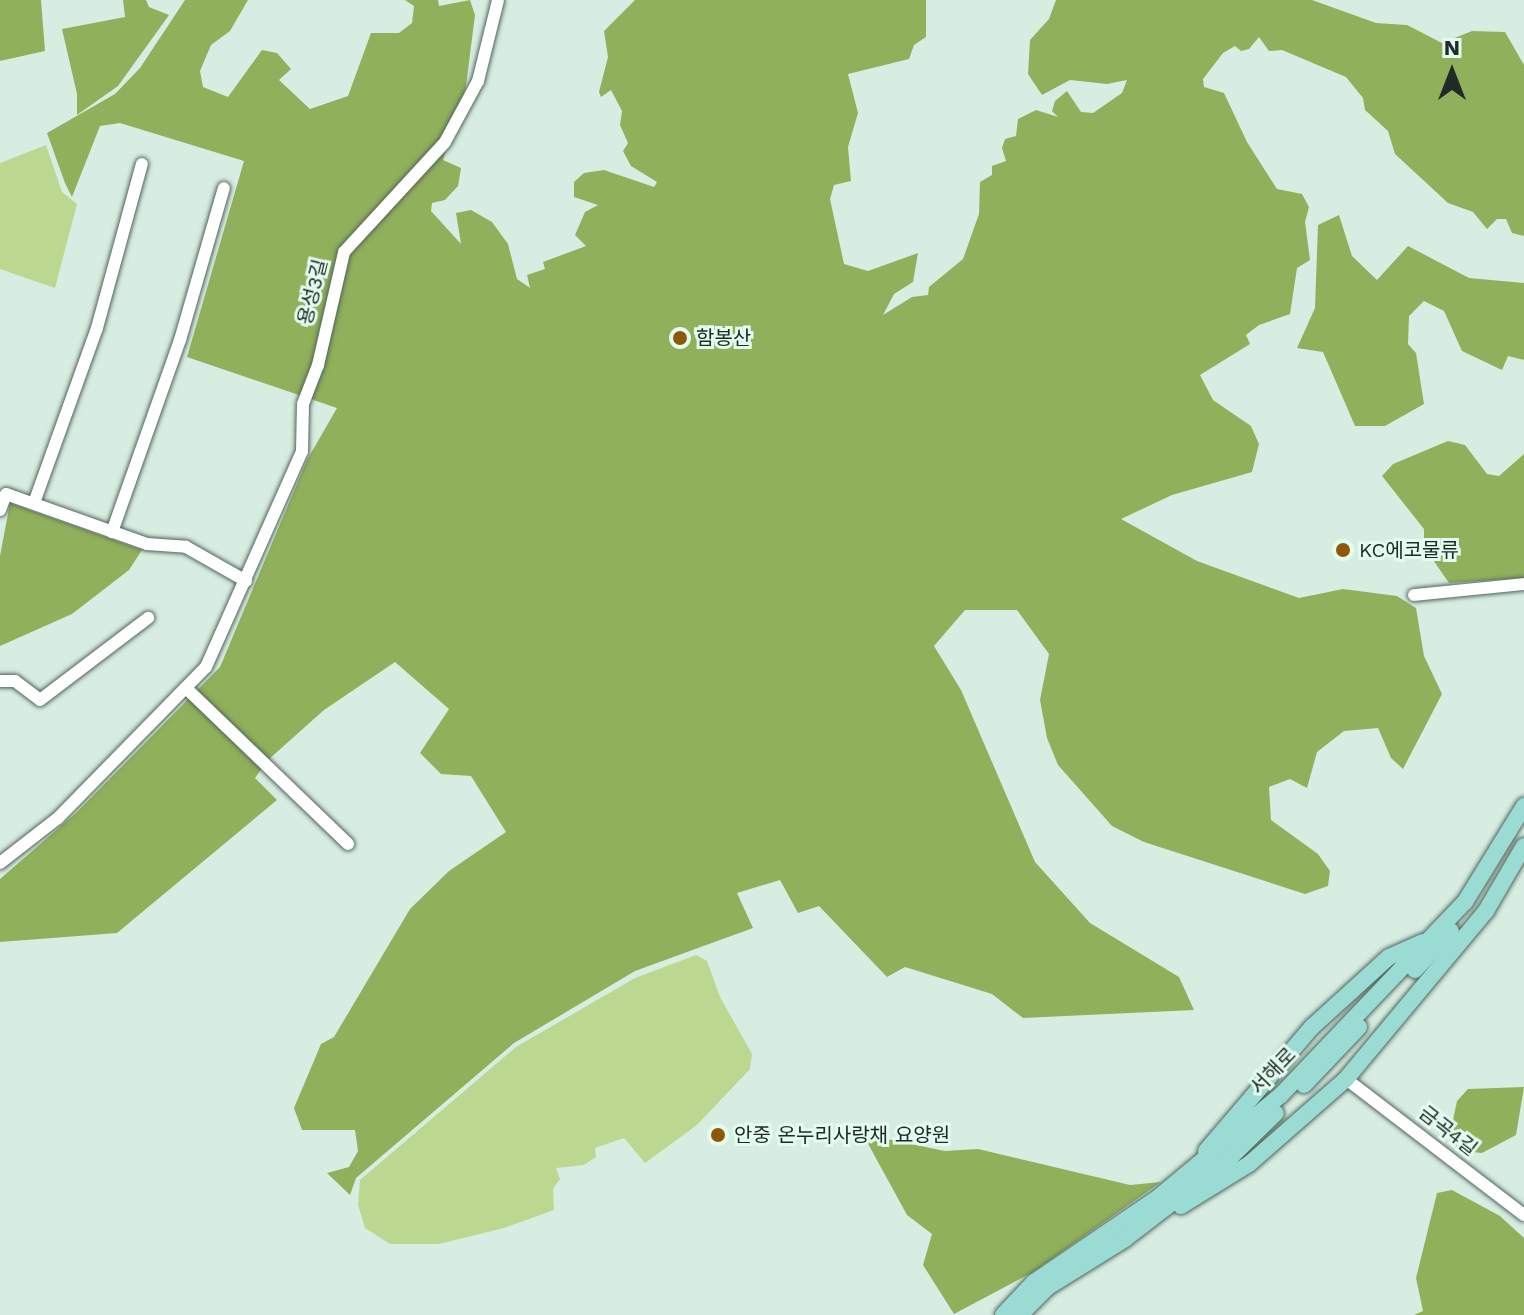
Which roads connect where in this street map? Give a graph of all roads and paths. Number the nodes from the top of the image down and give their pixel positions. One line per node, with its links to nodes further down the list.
1 (498, 0): 7 (street, 용성3길)
2 (142, 164): 4 (street)
3 (224, 188): 6 (street)
4 (34, 503): 5 (street); 6 (street)
5 (0, 510)
6 (112, 532): 7 (street)
7 (246, 581): 12 (street, 용성3길)
8 (1524, 584): 9 (street)
9 (1414, 595)
10 (148, 618): 11 (street)
11 (0, 681)
12 (186, 688): 15 (street); 17 (street, 용성3길)
13 (1524, 806): 18 (main road, 서해로)
14 (1524, 825): 22 (main road, 서해로)
15 (348, 844)
16 (1524, 846): 19 (main road)
17 (0, 863)
18 (1429, 940): 20 (main road, 서해로); 20 (main road)
19 (1346, 1079): 21 (street, 금곡4길); 22 (main road)
20 (1185, 1177): 23 (main road, 서해로)
21 (1524, 1215)
22 (1153, 1216): 24 (main road, 서해로)
23 (1003, 1315)
24 (1020, 1315)

